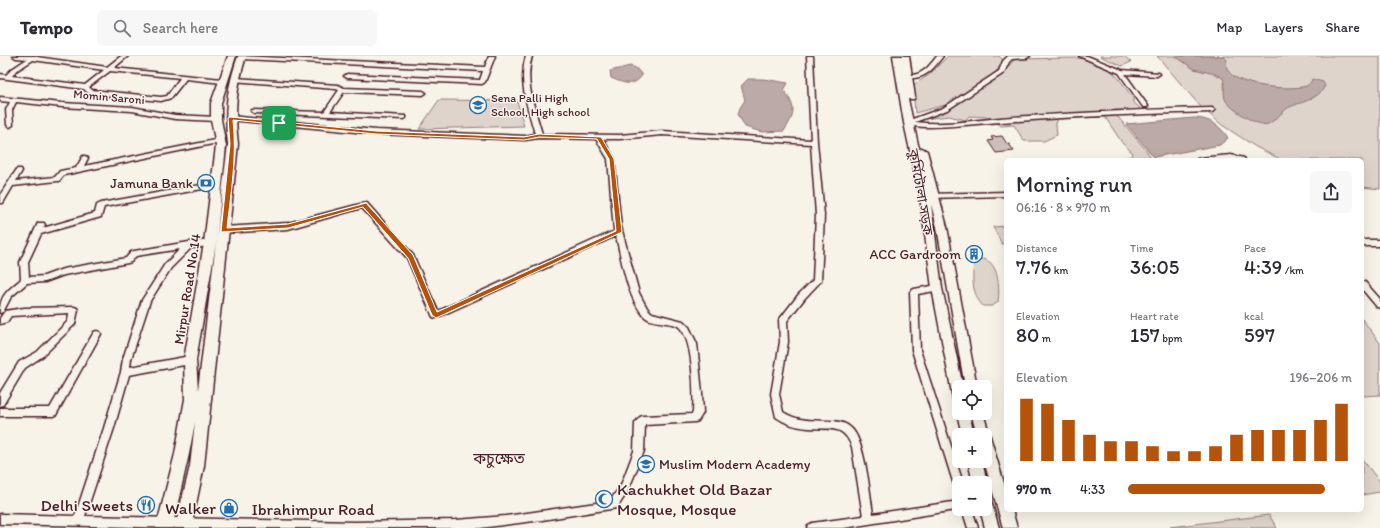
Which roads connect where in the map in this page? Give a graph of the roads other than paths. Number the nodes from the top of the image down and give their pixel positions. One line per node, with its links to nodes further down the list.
1 (16, 56): 12 (street)
2 (125, 56): 14 (street)
3 (239, 56): 13 (street); 23 (main road, Mirpur Road No.14); 24 (main road, Mirpur Road No.14)
4 (492, 56): 15 (street)
5 (529, 56): 39 (street)
6 (810, 56): 42 (street)
7 (897, 56): 20 (main road, কুর্মিটোলা সড়ক)
8 (905, 56): 20 (main road, কুর্মিটোলা সড়ক)
9 (940, 56): 20 (street)
10 (1027, 56): 37 (street)
11 (1082, 56): 16 (street)
12 (34, 57): 14 (street); 21 (street)
13 (356, 63): 15 (street); 19 (street)
14 (109, 69): 22 (street); 25 (street)
15 (486, 69): 19 (street)
16 (1121, 72): 17 (street); 30 (street)
17 (1157, 74)
18 (0, 76): 21 (street)
19 (346, 76): 26 (street)
20 (904, 76): 37 (main road, কুর্মিটোলা সড়ক)
21 (8, 77): 25 (street)
22 (184, 77): 24 (street); 25 (street)
23 (235, 80): 26 (street); 35 (main road, Mirpur Road No.14)
24 (222, 81): 36 (main road, Mirpur Road No.14)
25 (86, 87)
26 (340, 88): 27 (street); 33 (street)
27 (424, 93)
28 (0, 99): 29 (street, Momin Saroni)
29 (14, 101): 36 (street, Momin Saroni); 38 (street)
30 (1145, 106)
31 (1212, 110): 37 (street)
32 (254, 111): 33 (street)
33 (326, 114): 34 (street)
34 (404, 117)
35 (230, 118): 39 (street); 54 (main road, Mirpur Road No.14)
36 (216, 119): 41 (main road, Mirpur Road No.14)
37 (912, 122): 52 (main road, কুর্মিটোলা সড়ক)
38 (10, 125)
39 (539, 136): 40 (street)
40 (599, 138): 42 (street); 55 (street)
41 (220, 141): 46 (street); 49 (main road, Mirpur Road No.14)
42 (814, 142): 81 (street)
43 (85, 158): 46 (street)
44 (1220, 158): 45 (street)
45 (1235, 158)
46 (78, 170): 48 (street)
47 (19, 171): 48 (street)
48 (11, 184): 50 (street)
49 (217, 184): 56 (main road, Mirpur Road No.14); 60 (street)
50 (3, 191): 53 (street)
51 (1004, 194): 52 (street)
52 (929, 196): 62 (main road, কুর্মিটোলা সড়ক); 70 (main road, কুর্মিটোলা সড়ক)
53 (0, 201)
54 (223, 230): 55 (street); 83 (main road, Mirpur Road No.14)
55 (619, 232): 83 (street, Ibrahimpur Road)
56 (210, 243): 59 (street); 67 (main road, Mirpur Road No.14)
57 (1364, 243): 58 (street)
58 (1380, 243)
59 (189, 245): 60 (street); 68 (street)
60 (25, 280): 64 (street)
61 (1364, 286): 63 (street)
62 (937, 288): 69 (main road, কুর্মিটোলা সড়ক); 74 (street)
63 (1380, 305)
64 (3, 312): 65 (street); 71 (street)
65 (0, 322)
66 (98, 334): 72 (street)
67 (190, 360): 68 (street); 84 (main road, Mirpur Road No.14)
68 (125, 372): 82 (street)
69 (955, 380)
70 (969, 380)
71 (0, 402)
72 (0, 412)
73 (992, 465): 76 (main road)
74 (956, 476)
75 (952, 507): 81 (street)
76 (1004, 507)
77 (1005, 512): 88 (main road)
78 (969, 516): 86 (street)
79 (989, 516): 87 (main road)
80 (0, 519): 82 (street, Ibrahimpur Road)
81 (869, 519): 85 (street)
82 (78, 521): 84 (street, Ibrahimpur Road)
83 (184, 525): 84 (street, Ibrahimpur Road)
84 (165, 526)
85 (812, 528)
86 (973, 528)
87 (992, 528)
88 (1010, 528)

